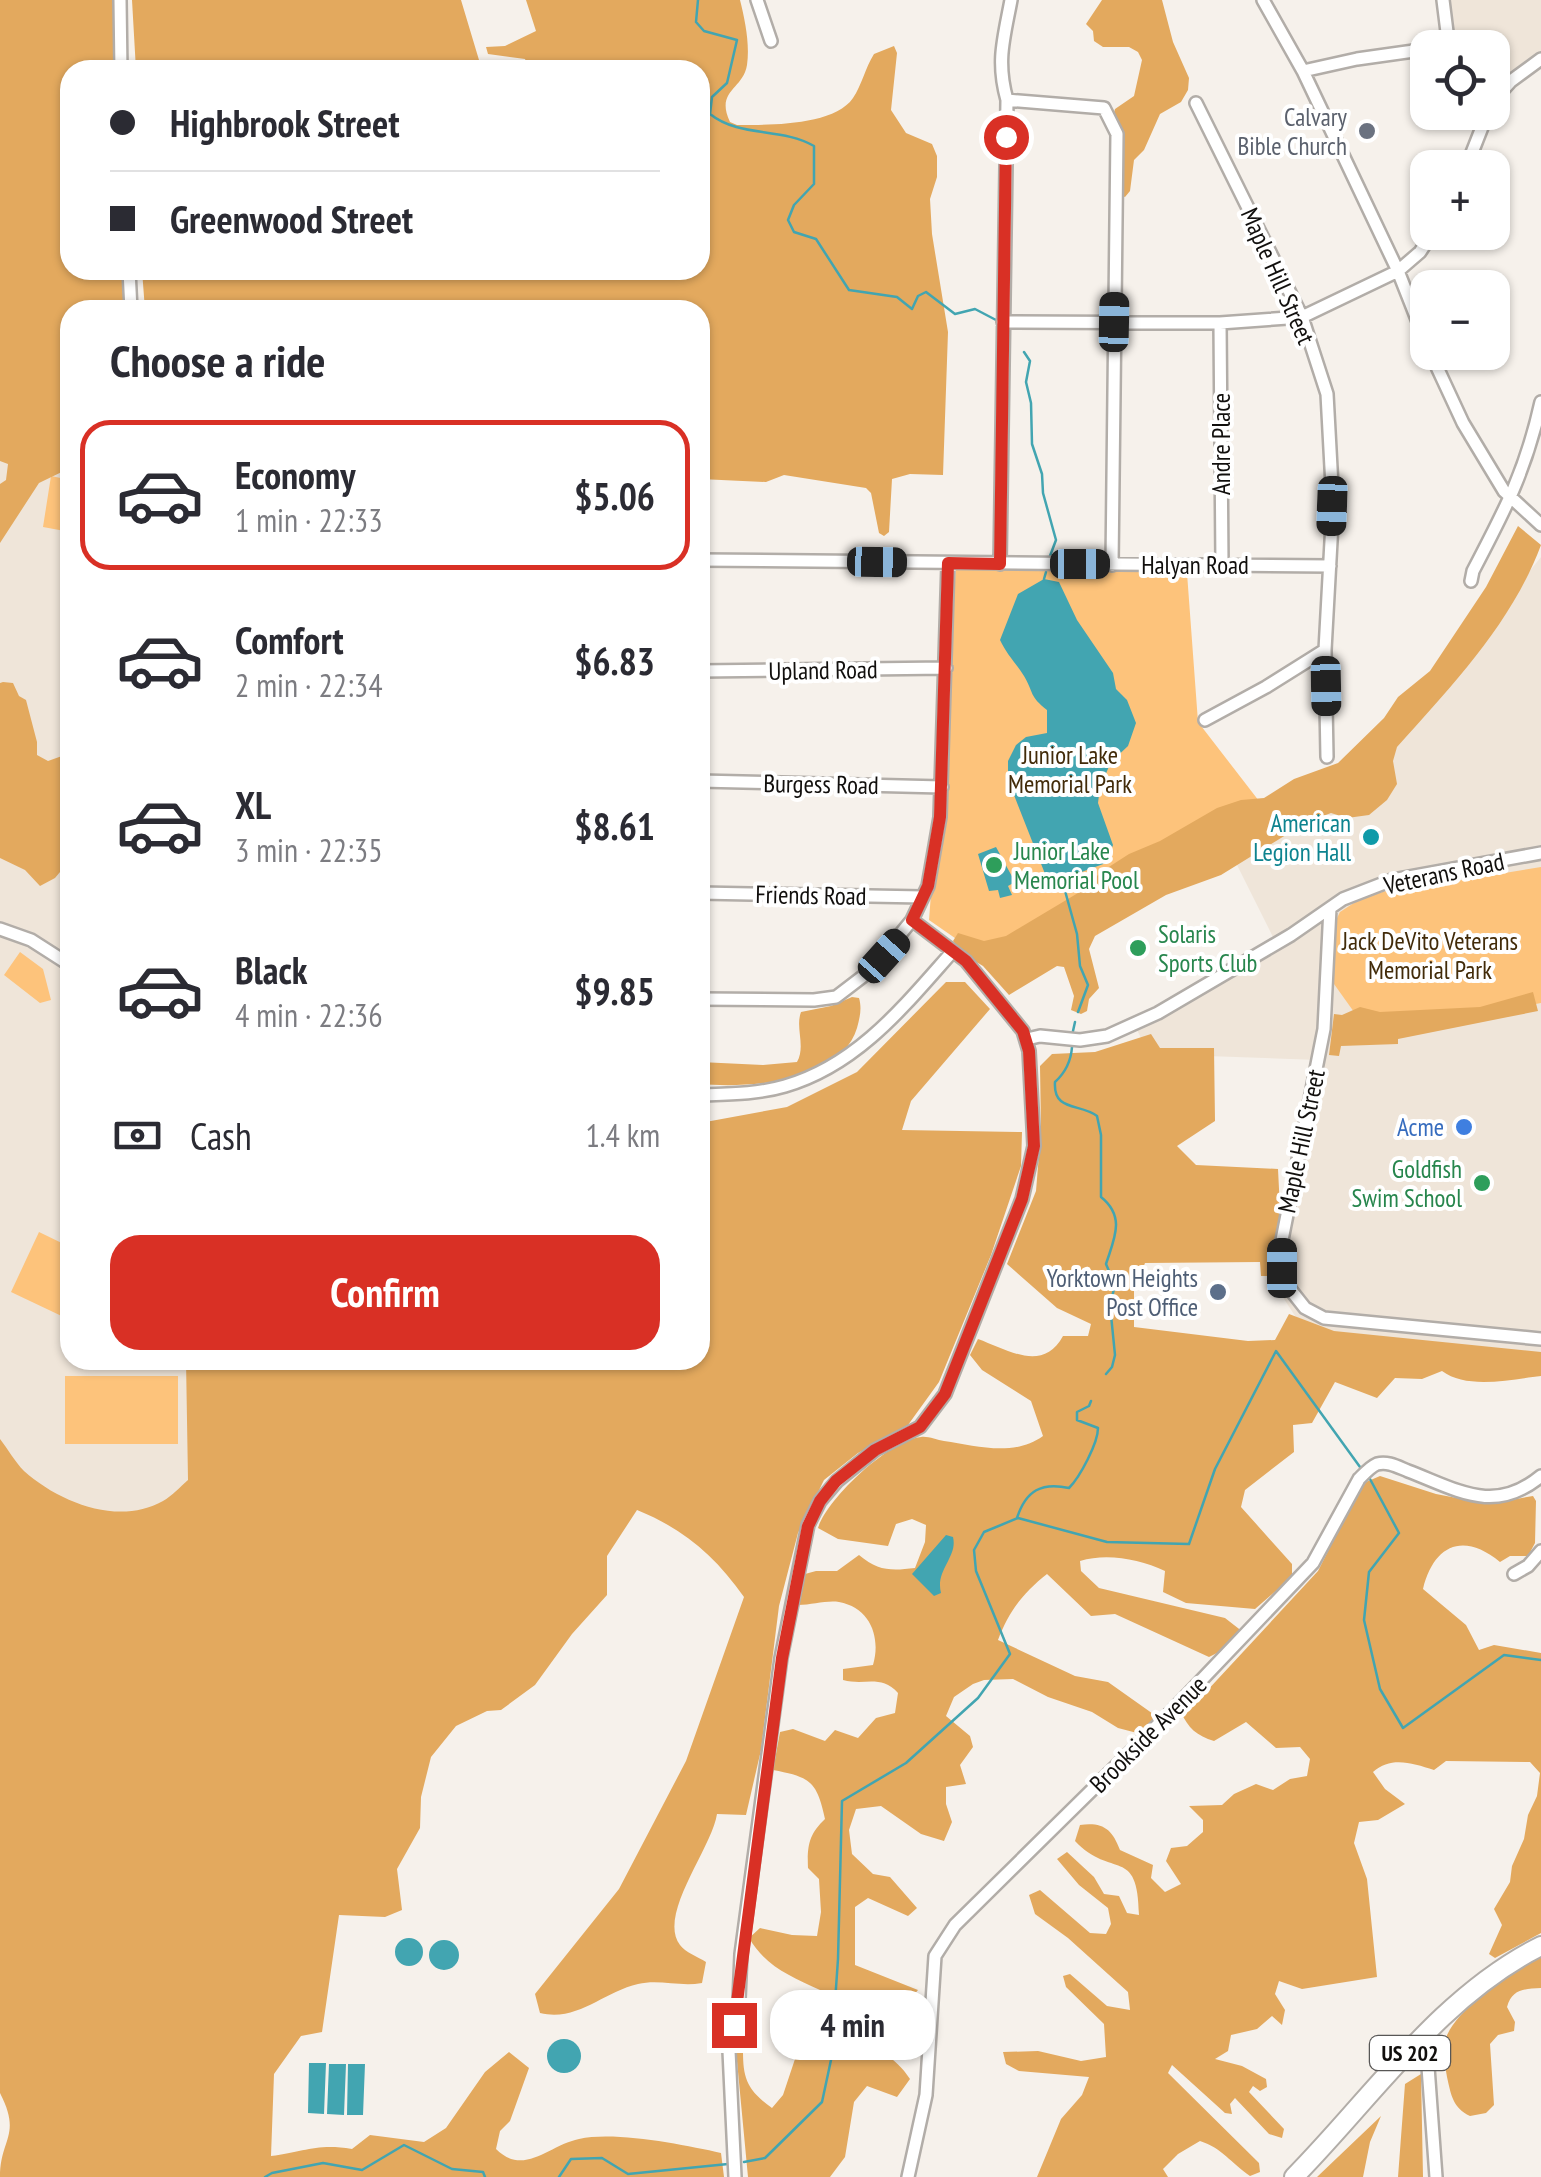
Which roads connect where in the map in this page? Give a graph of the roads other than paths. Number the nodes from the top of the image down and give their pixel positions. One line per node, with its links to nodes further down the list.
1 (120, 0): 10 (street)
2 (756, 0): 7 (street)
3 (1011, 0): 13 (street)
4 (1263, 0): 11 (street)
5 (1442, 0): 6 (street)
6 (1446, 30)
7 (771, 41)
8 (1410, 51): 11 (street)
9 (1541, 59): 12 (street)
10 (121, 60)
11 (1304, 71): 16 (street)
12 (1510, 85)
13 (1007, 100): 19 (street); 20 (street)
14 (1196, 103): 18 (street, Maple Hill Street)
15 (1421, 250): 16 (street)
16 (1398, 271): 17 (street); 18 (street)
17 (1410, 302)
18 (1302, 317): 21 (street); 31 (street, Maple Hill Street)
19 (1003, 322): 20 (street); 28 (street)
20 (1114, 322): 21 (street); 29 (street)
21 (1220, 323): 30 (street, Andre Place)
22 (1438, 370): 24 (street)
23 (1541, 402): 24 (street)
24 (1512, 497): 25 (street); 32 (street)
25 (1541, 526)
26 (710, 560): 27 (street, Halyan Road)
27 (948, 563): 28 (street, Halyan Road); 34 (street)
28 (1000, 564): 29 (street, Halyan Road)
29 (1112, 564): 30 (street, Halyan Road)
30 (1222, 565): 31 (street, Halyan Road)
31 (1330, 566): 33 (street, Maple Hill Street)
32 (1471, 580)
33 (1325, 650): 36 (street); 37 (street, Maple Hill Street)
34 (946, 668): 35 (street, Upland Road); 39 (street)
35 (710, 671)
36 (1204, 720)
37 (1327, 757)
38 (710, 781): 39 (street, Burgess Road)
39 (942, 787): 42 (street)
40 (1541, 853): 43 (street, Veterans Road)
41 (710, 893): 42 (street, Friends Road)
42 (923, 897): 44 (street)
43 (1330, 908): 49 (street, Veterans Road); 51 (street, Maple Hill Street)
44 (912, 920): 46 (street); 48 (street)
45 (0, 929): 47 (street)
46 (953, 951): 49 (street); 50 (street)
47 (60, 959)
48 (710, 999)
49 (1027, 1039): 57 (street)
50 (710, 1094)
51 (1541, 1339)
52 (1541, 1476): 58 (street, Brookside Avenue)
53 (1541, 1550): 54 (street)
54 (1514, 1574)
55 (1541, 1946): 56 (highway, US 202)
56 (1418, 2044): 59 (highway, US 202); 60 (street)
57 (735, 2177)
58 (908, 2177)
59 (1294, 2177)
60 (1436, 2177)

